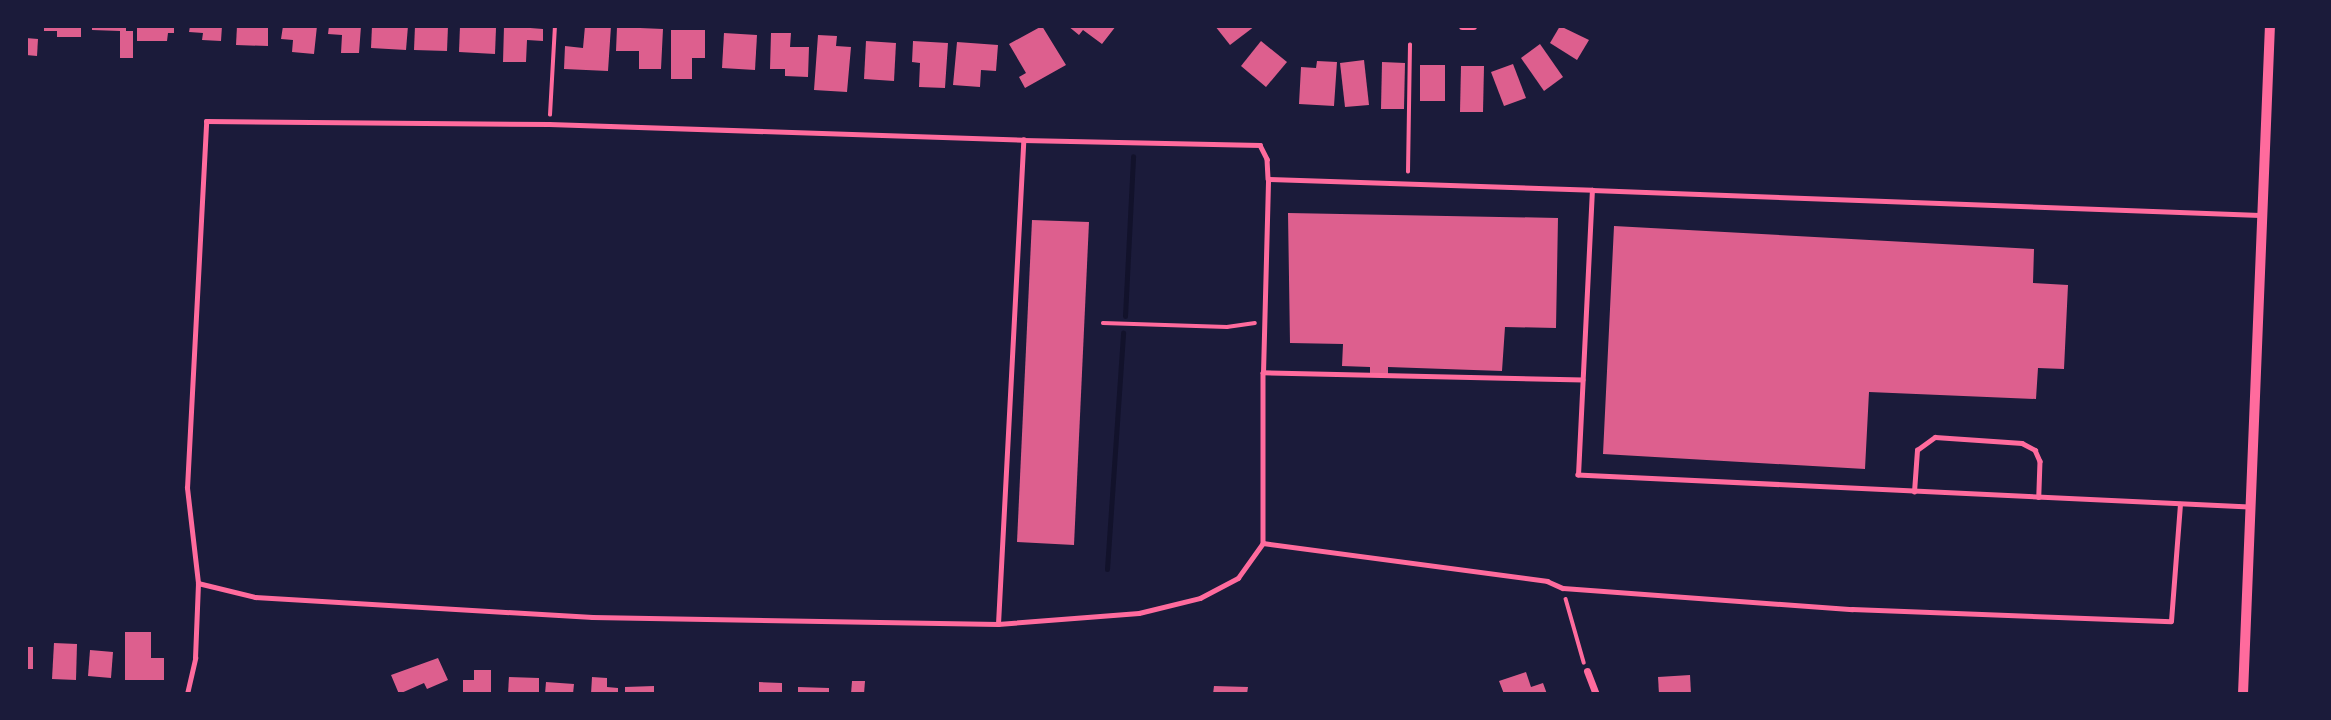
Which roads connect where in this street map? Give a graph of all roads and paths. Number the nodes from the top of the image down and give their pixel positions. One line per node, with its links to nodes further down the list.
1 (555, 26): 6 (path)
2 (1462, 26): 3 (street)
3 (1473, 26)
4 (2270, 26): 11 (street)
5 (1410, 45): 9 (path)
6 (549, 124): 7 (lane); 21 (lane)
7 (1023, 140): 8 (lane); 23 (lane)
8 (1268, 179): 9 (lane); 12 (lane)
9 (1407, 184): 10 (lane)
10 (1592, 190): 11 (lane); 15 (lane)
11 (2260, 215): 19 (street)
12 (1264, 322): 13 (path); 14 (lane)
13 (1103, 323)
14 (1263, 373): 15 (lane); 20 (lane)
15 (1583, 380): 16 (lane)
16 (1914, 493): 17 (lane); 17 (lane)
17 (2039, 497): 18 (lane)
18 (2180, 504): 19 (lane); 22 (lane)
19 (2250, 508): 27 (street)
20 (1263, 543): 22 (lane); 23 (lane)
21 (198, 583): 23 (lane); 25 (lane)
22 (1563, 587): 24 (path)
23 (998, 624)
24 (1587, 671): 26 (street)
25 (187, 694)
26 (1596, 694)
27 (2243, 694)

